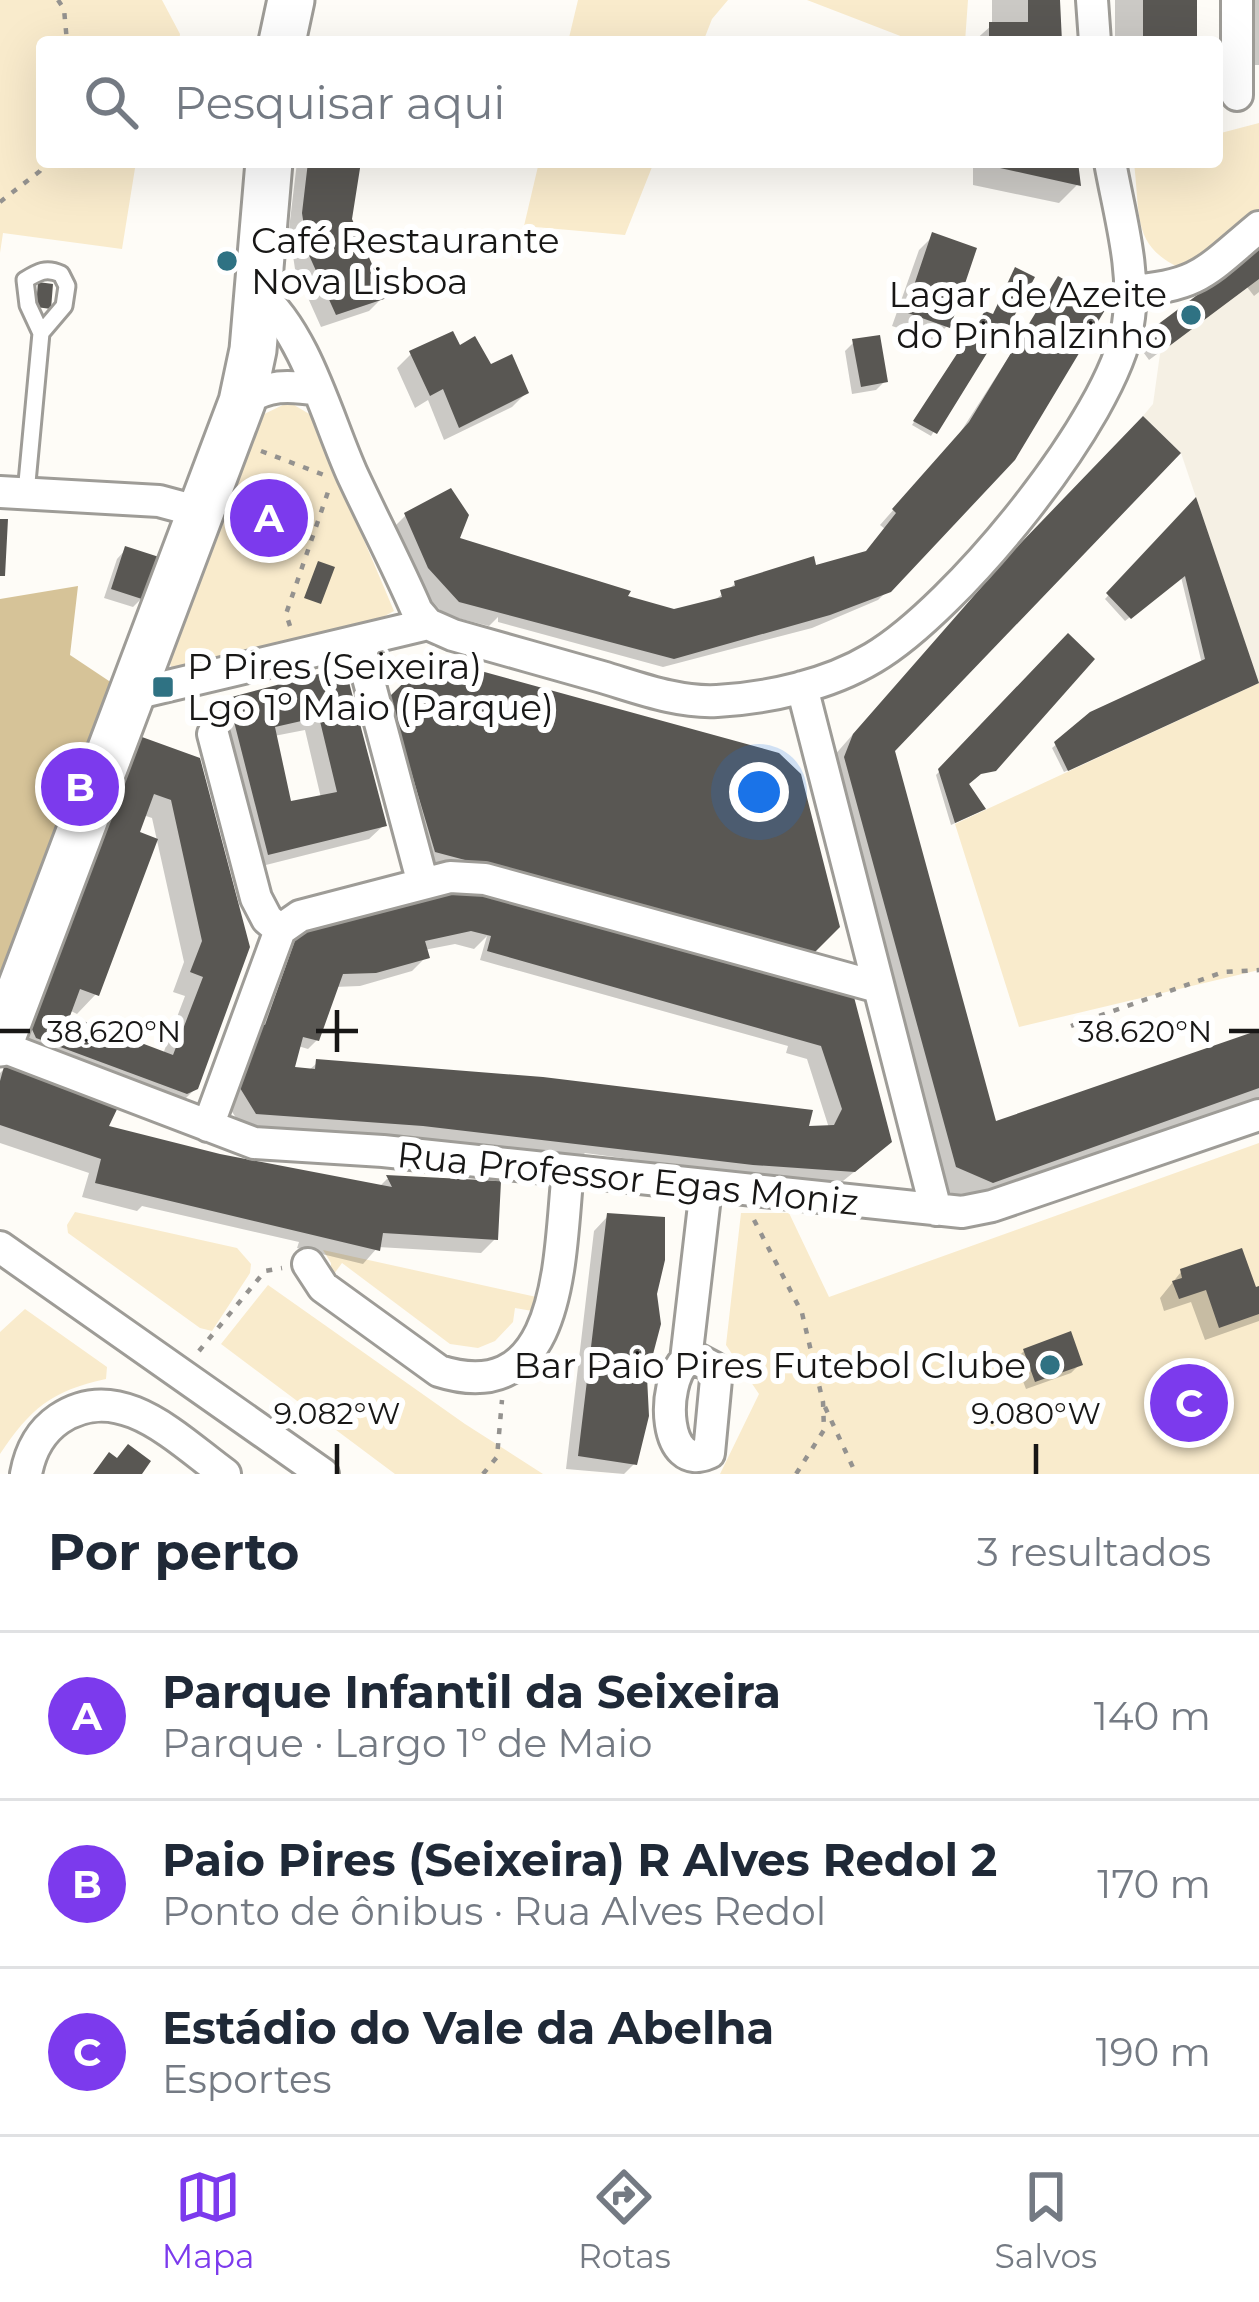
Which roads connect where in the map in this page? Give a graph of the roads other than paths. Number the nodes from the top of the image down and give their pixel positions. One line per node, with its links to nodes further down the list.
1 (291, 0): 4 (street)
2 (1092, 0): 5 (street)
3 (1237, 0): 6 (street)
4 (283, 36)
5 (1095, 36)
6 (1238, 96)
7 (269, 168): 11 (street)
8 (1111, 168): 10 (street)
9 (1259, 227): 10 (street)
10 (1130, 291): 19 (street)
11 (259, 294): 13 (street); 14 (street)
12 (41, 333): 15 (lane)
13 (318, 390): 14 (street); 17 (street)
14 (235, 420): 16 (street)
15 (13, 493): 16 (street)
16 (200, 512): 20 (street)
17 (428, 624): 18 (street); 19 (street)
18 (358, 644): 20 (street); 22 (street)
19 (802, 687): 24 (street)
20 (130, 695): 25 (street)
21 (213, 734): 23 (street)
22 (423, 884): 23 (street); 24 (street)
23 (280, 930): 27 (street)
24 (878, 987): 30 (street)
25 (0, 1044): 27 (street, Rua Professor Egas Moniz)
26 (1259, 1114): 30 (street, Rua Professor Egas Moniz)
27 (208, 1126): 28 (street, Rua Professor Egas Moniz)
28 (568, 1171): 29 (street, Rua Professor Egas Moniz); 32 (street)
29 (706, 1187): 30 (street, Rua Professor Egas Moniz); 33 (street)
30 (936, 1210)
31 (0, 1247): 36 (street)
32 (308, 1264)
33 (686, 1360)
34 (26, 1474): 35 (street)
35 (225, 1474)
36 (323, 1474)

